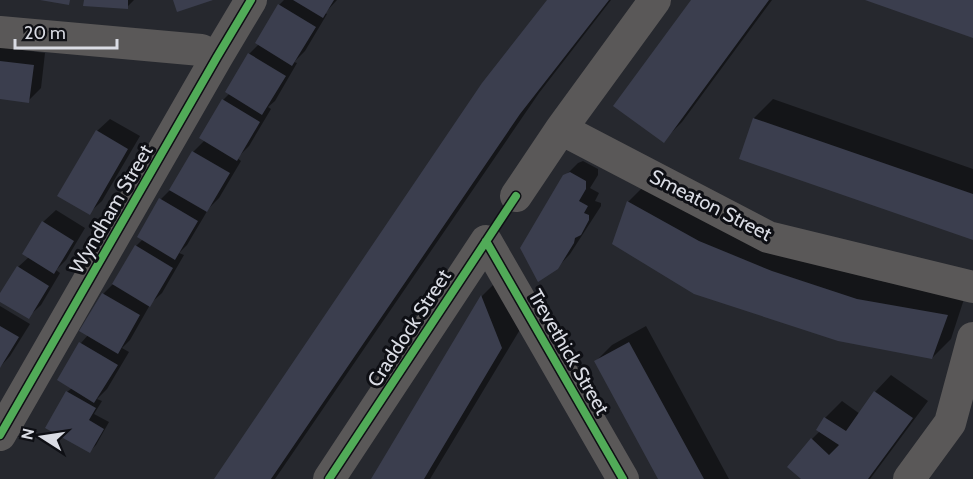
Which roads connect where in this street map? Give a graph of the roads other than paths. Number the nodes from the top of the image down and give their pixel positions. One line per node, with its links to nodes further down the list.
1 (251, 0): 4 (street, Wyndham Street)
2 (655, 0): 5 (street)
3 (0, 32): 4 (street)
4 (217, 57): 10 (street, Wyndham Street)
5 (561, 129): 6 (street); 8 (street, Smeaton Street)
6 (516, 196)
7 (486, 241): 11 (street, Craddock Street); 12 (street, Trevethick Street)
8 (973, 287)
9 (973, 338): 13 (street)
10 (0, 435)
11 (329, 479)
12 (622, 479)
13 (909, 479)

